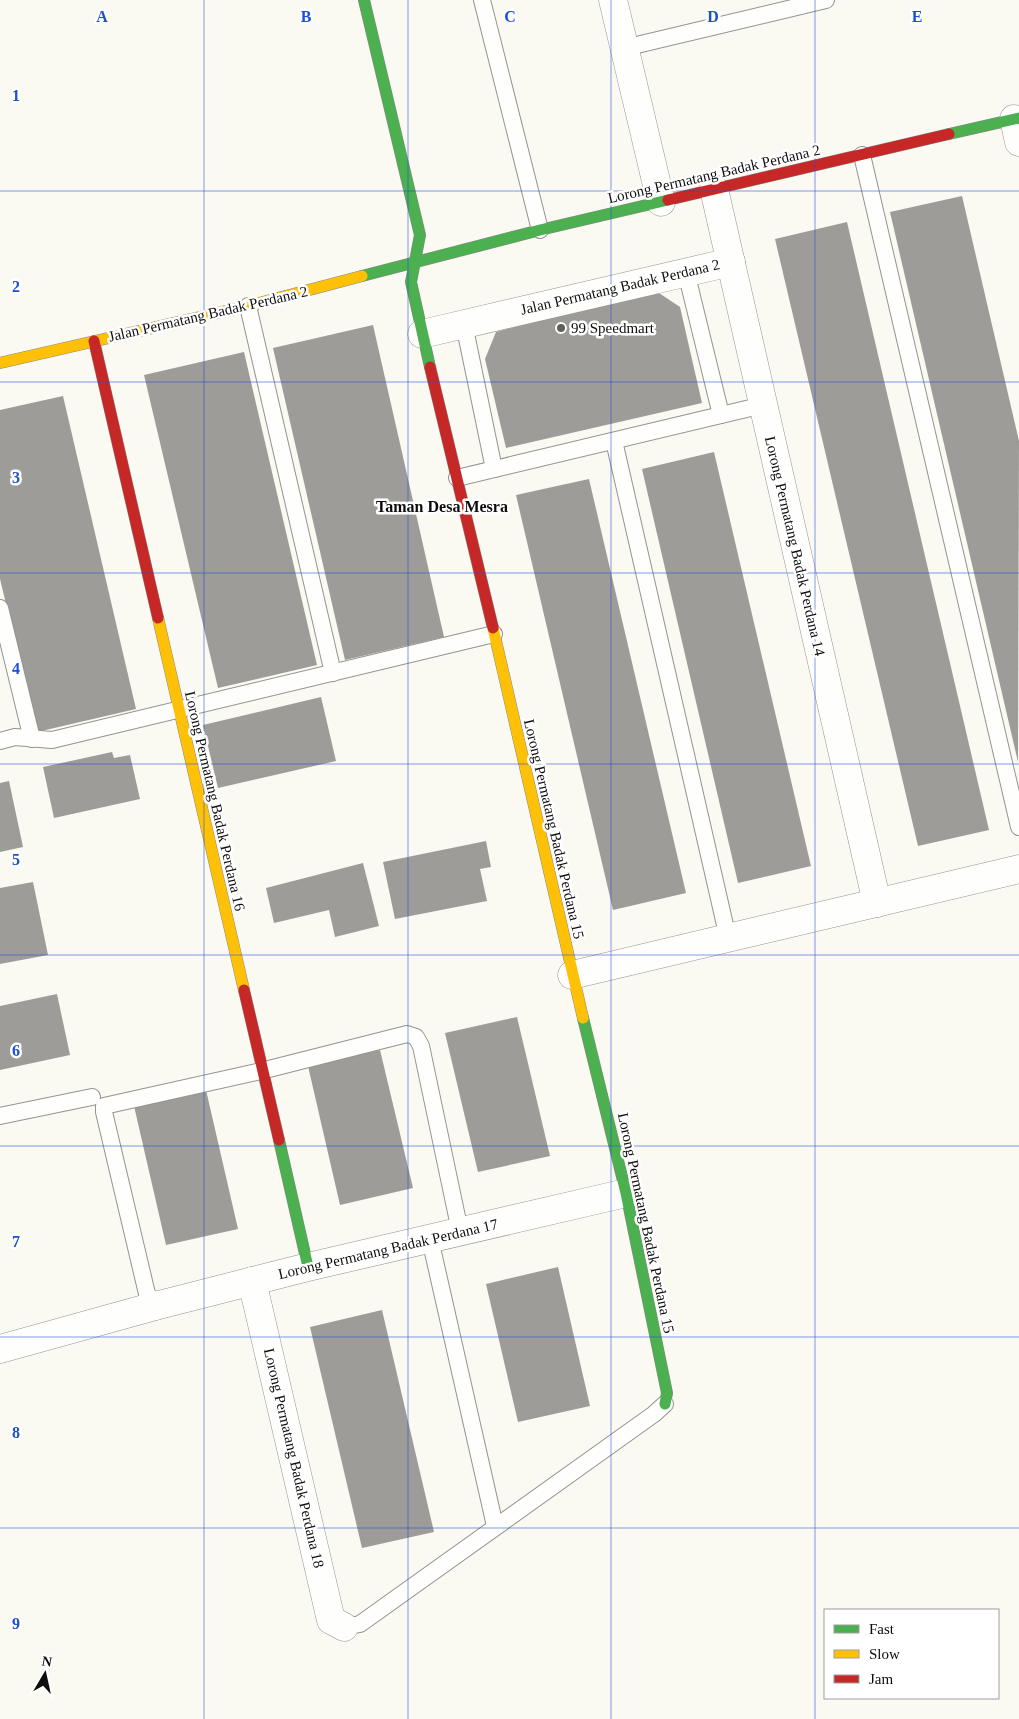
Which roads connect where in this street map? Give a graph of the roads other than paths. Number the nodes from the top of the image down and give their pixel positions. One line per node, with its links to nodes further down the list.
1 (364, 0): 11 (street, Lorong Permatang Badak Perdana 15)
2 (482, 0): 10 (lane)
3 (613, 0): 5 (street)
4 (826, 0): 5 (lane)
5 (624, 48): 9 (street)
6 (1017, 126): 7 (street, Lorong Permatang Badak Perdana 2)
7 (862, 155): 8 (street, Lorong Permatang Badak Perdana 2); 30 (lane)
8 (714, 189): 9 (street, Lorong Permatang Badak Perdana 2); 12 (street, Lorong Permatang Badak Perdana 14)
9 (661, 202): 10 (street, Lorong Permatang Badak Perdana 2)
10 (540, 230): 11 (street, Lorong Permatang Badak Perdana 2)
11 (416, 262): 14 (street, Jalan Permatang Badak Perdana 2); 16 (street, Lorong Permatang Badak Perdana 15)
12 (731, 262): 13 (street, Jalan Permatang Badak Perdana 2); 19 (street, Lorong Permatang Badak Perdana 14)
13 (686, 272): 15 (street, Jalan Permatang Badak Perdana 2); 20 (lane)
14 (248, 306): 17 (street, Jalan Permatang Badak Perdana 2); 26 (lane)
15 (464, 324): 16 (street, Jalan Permatang Badak Perdana 2); 22 (lane)
16 (422, 334): 23 (street, Lorong Permatang Badak Perdana 15)
17 (94, 341): 18 (street, Jalan Permatang Badak Perdana 2); 27 (street, Lorong Permatang Badak Perdana 16)
18 (0, 362)
19 (763, 405): 20 (lane); 32 (street, Lorong Permatang Badak Perdana 14)
20 (720, 415): 21 (lane)
21 (614, 441): 22 (lane); 33 (lane)
22 (494, 469): 23 (lane)
23 (457, 478): 25 (street, Lorong Permatang Badak Perdana 15)
24 (0, 608): 28 (lane)
25 (494, 634): 26 (lane); 34 (street, Lorong Permatang Badak Perdana 15)
26 (333, 673): 27 (lane)
27 (178, 709): 28 (lane); 35 (street, Lorong Permatang Badak Perdana 16)
28 (32, 739): 29 (lane)
29 (0, 740)
30 (1019, 827)
31 (1019, 869): 32 (street)
32 (877, 903): 33 (street)
33 (728, 938): 34 (street)
34 (572, 975): 38 (street, Lorong Permatang Badak Perdana 15)
35 (261, 1071): 39 (lane); 41 (street, Lorong Permatang Badak Perdana 16); 43 (lane)
36 (92, 1097): 37 (lane)
37 (0, 1116)
38 (626, 1193): 39 (street, Lorong Permatang Badak Perdana 17); 45 (street, Lorong Permatang Badak Perdana 15)
39 (460, 1231): 40 (street, Lorong Permatang Badak Perdana 17)
40 (430, 1239): 41 (street, Lorong Permatang Badak Perdana 17); 46 (lane)
41 (308, 1267): 42 (street, Lorong Permatang Badak Perdana 17)
42 (252, 1281): 43 (street, Lorong Permatang Badak Perdana 17); 47 (street, Lorong Permatang Badak Perdana 18)
43 (153, 1305): 44 (street, Lorong Permatang Badak Perdana 17)
44 (0, 1349)
45 (665, 1404): 46 (lane)
46 (496, 1526): 47 (lane)
47 (344, 1627)

